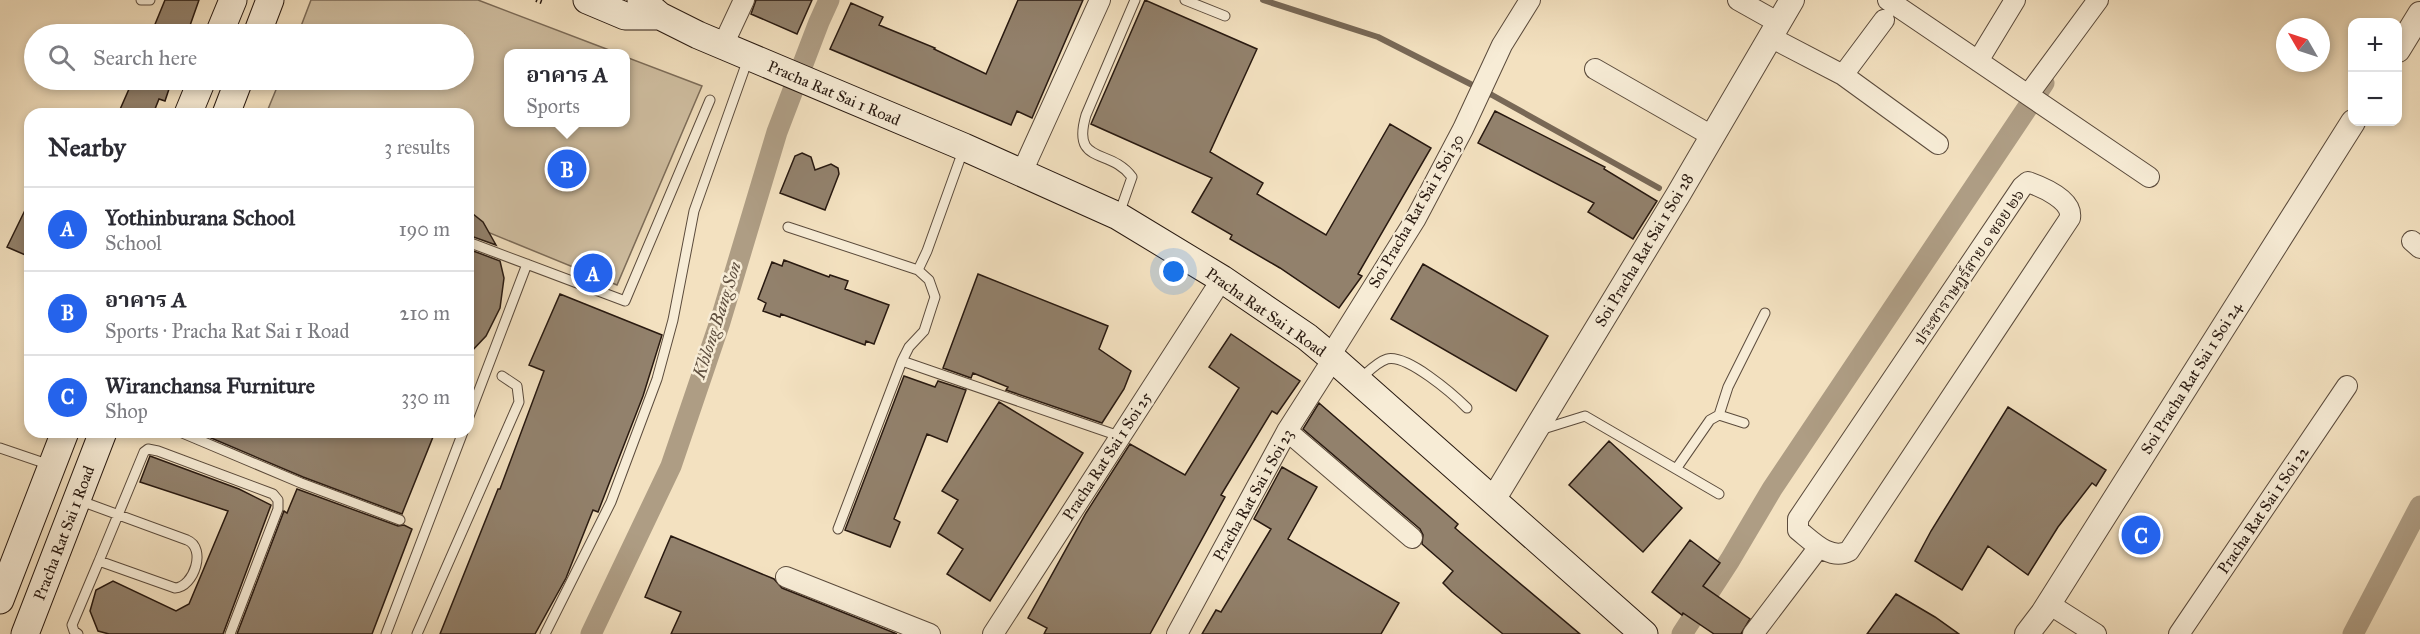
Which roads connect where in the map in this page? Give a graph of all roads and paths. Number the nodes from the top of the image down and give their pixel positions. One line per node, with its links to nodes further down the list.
1 (141, 0): 2 (lane)
2 (150, 0)
3 (233, 0): 22 (main road)
4 (270, 0): 23 (main road)
5 (536, 0): 17 (path)
6 (587, 0): 18 (main road, Pracha Rat Sai 1 Road)
7 (744, 0): 26 (street)
8 (1100, 0): 41 (street)
9 (1135, 0): 43 (lane)
10 (1185, 0): 20 (lane)
11 (1530, 0): 50 (street, Soi Pracha Rat Sai 1 Soi 30)
12 (1738, 0): 24 (street)
13 (1792, 0): 24 (street, Soi Pracha Rat Sai 1 Soi 28)
14 (1888, 0): 28 (street)
15 (2015, 0): 28 (street)
16 (2098, 0): 33 (street)
17 (544, 3)
18 (650, 8): 26 (main road, Pracha Rat Sai 1 Road)
19 (2420, 14): 25 (street)
20 (1225, 16)
21 (1884, 20): 30 (street)
22 (223, 24)
23 (261, 24)
24 (1775, 31): 30 (street); 38 (street, Soi Pracha Rat Sai 1 Soi 28)
25 (2402, 42)
26 (723, 45): 27 (main road, Pracha Rat Sai 1 Road)
27 (748, 56): 40 (main road, Pracha Rat Sai 1 Road); 88 (lane)
28 (1978, 61): 33 (street)
29 (1595, 69): 38 (street)
30 (1844, 75): 39 (street)
31 (198, 90): 35 (main road)
32 (235, 90): 36 (main road)
33 (2035, 99): 42 (street)
34 (710, 100): 46 (lane)
35 (190, 108)
36 (228, 108)
37 (2350, 126): 82 (street, Soi Pracha Rat Sai 1 Soi 24)
38 (1712, 136): 60 (street, Soi Pracha Rat Sai 1 Soi 28)
39 (1938, 144)
40 (964, 147): 41 (main road, Pracha Rat Sai 1 Road); 47 (lane)
41 (1022, 172): 43 (main road, Pracha Rat Sai 1 Road)
42 (2149, 177)
43 (1118, 216): 48 (main road, Pracha Rat Sai 1 Road)
44 (788, 227): 47 (lane)
45 (474, 244): 46 (lane)
46 (527, 264): 55 (lane)
47 (918, 270): 51 (lane)
48 (1222, 279): 50 (main road, Pracha Rat Sai 1 Road); 61 (street, Pracha Rat Sai 1 Soi 25)
49 (1764, 313): 57 (lane)
50 (1331, 357): 53 (main road, Pracha Rat Sai 1 Road); 59 (street, Pracha Rat Sai 1 Soi 23)
51 (902, 361): 61 (lane); 74 (lane)
52 (502, 376): 87 (lane)
53 (1358, 381): 56 (lane); 71 (main road, Pracha Rat Sai 1 Road)
54 (2347, 386): 96 (street, Pracha Rat Sai 1 Soi 22)
55 (474, 403)
56 (1467, 408)
57 (1719, 415): 58 (lane); 67 (lane)
58 (1744, 423)
59 (1287, 431): 76 (street); 91 (street, Pracha Rat Sai 1 Soi 23)
60 (1534, 432): 67 (lane); 71 (street, Soi Pracha Rat Sai 1 Soi 28)
61 (1119, 436): 90 (street, Pracha Rat Sai 1 Soi 25)
62 (63, 438): 68 (main road)
63 (101, 438): 69 (main road, Pracha Rat Sai 1 Road)
64 (194, 438): 73 (lane)
65 (461, 438): 86 (lane)
66 (0, 448): 68 (lane)
67 (1676, 470): 70 (lane)
68 (50, 471): 69 (main road); 75 (main road)
69 (79, 493): 72 (lane); 78 (main road, Pracha Rat Sai 1 Road)
70 (1719, 494)
71 (1493, 500): 92 (main road, Pracha Rat Sai 1 Road)
72 (117, 514): 79 (lane); 79 (lane); 85 (lane)
73 (400, 520)
74 (838, 529)
75 (24, 538): 78 (main road); 81 (main road)
76 (1412, 538)
77 (1819, 547): 77 (street, ประชาราษฎร์สาย ๑ ซอย ๒๖); 93 (street)
78 (58, 550): 83 (main road, Pracha Rat Sai 1 Road)
79 (99, 561): 84 (lane)
80 (786, 578): 89 (street)
81 (0, 600)
82 (2049, 604): 94 (street, Soi Pracha Rat Sai 1 Soi 24); 95 (street)
83 (26, 634)
84 (78, 634)
85 (230, 634)
86 (386, 634)
87 (417, 634)
88 (545, 634)
89 (930, 634)
90 (993, 634)
91 (1177, 634)
92 (1644, 634)
93 (1753, 634)
94 (2027, 634)
95 (2096, 634)
96 (2180, 634)

